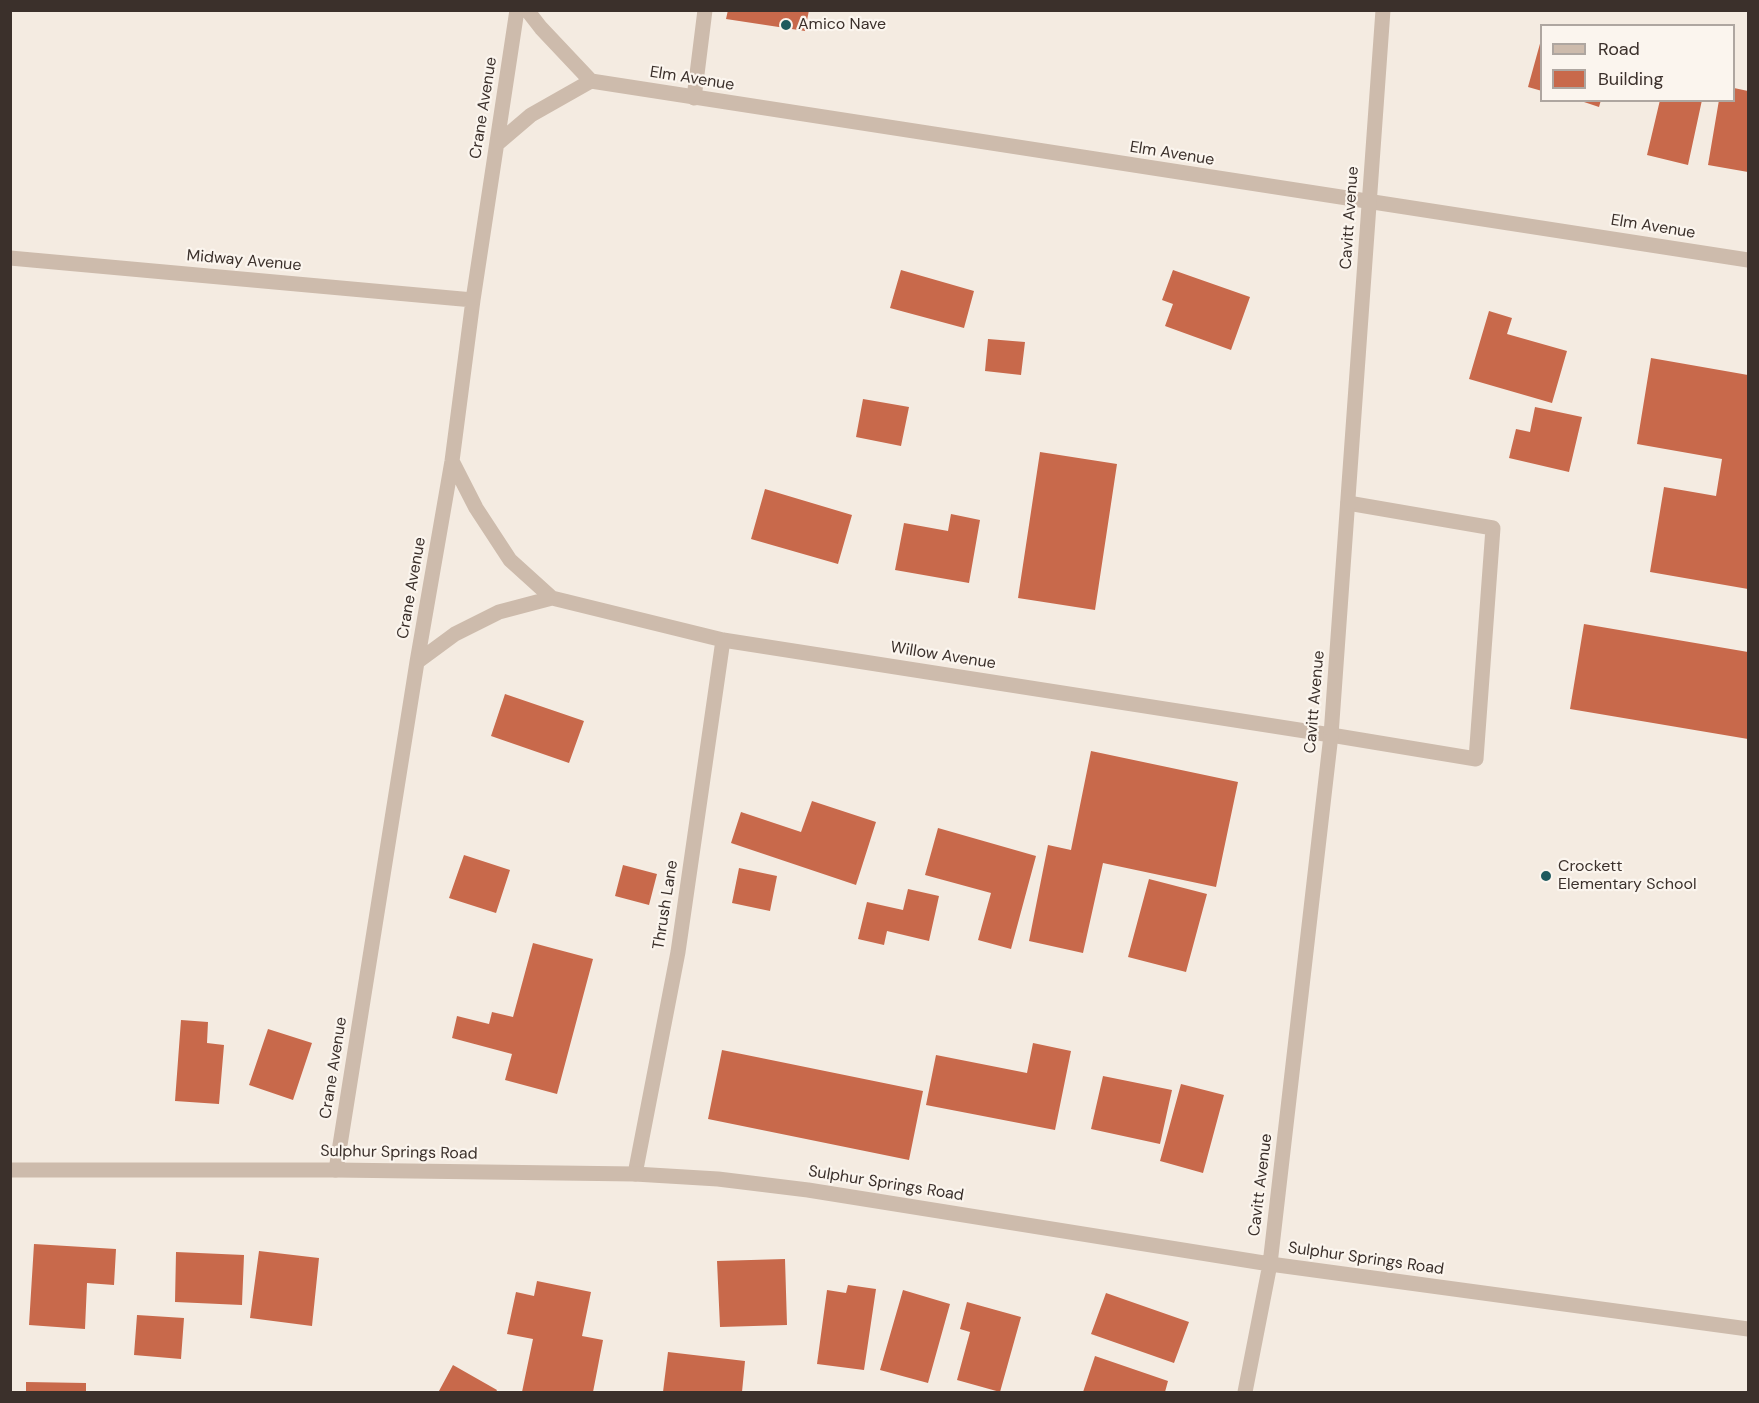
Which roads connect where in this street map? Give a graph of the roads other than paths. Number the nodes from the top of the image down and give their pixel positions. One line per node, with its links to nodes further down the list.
1 (517, 10): 7 (street, Crane Avenue)
2 (527, 10): 5 (street)
3 (705, 10): 6 (street)
4 (1383, 10): 8 (street, Cavitt Avenue)
5 (591, 81): 6 (street, Elm Avenue); 7 (street)
6 (694, 98): 8 (street, Elm Avenue)
7 (497, 144): 11 (street, Crane Avenue)
8 (1369, 203): 10 (street, Elm Avenue); 13 (street, Cavitt Avenue)
9 (10, 258): 11 (street, Midway Avenue)
10 (1749, 260)
11 (473, 300): 12 (street, Crane Avenue)
12 (452, 461): 14 (street, Willow Avenue); 16 (street, Crane Avenue)
13 (1348, 503): 17 (street, Cavitt Avenue); 17 (street, Willow Avenue)
14 (552, 598): 15 (street, Willow Avenue); 16 (street, Willow Avenue)
15 (723, 640): 17 (street, Willow Avenue); 20 (street, Thrush Lane)
16 (417, 662): 19 (street, Crane Avenue)
17 (1331, 735): 21 (street, Cavitt Avenue)
18 (10, 1170): 19 (street, Sulphur Springs Road)
19 (336, 1170): 20 (street, Sulphur Springs Road)
20 (635, 1174): 21 (street, Sulphur Springs Road)
21 (1270, 1264): 22 (street, Sulphur Springs Road); 23 (street, Cavitt Avenue)
22 (1749, 1329)
23 (1245, 1392)

